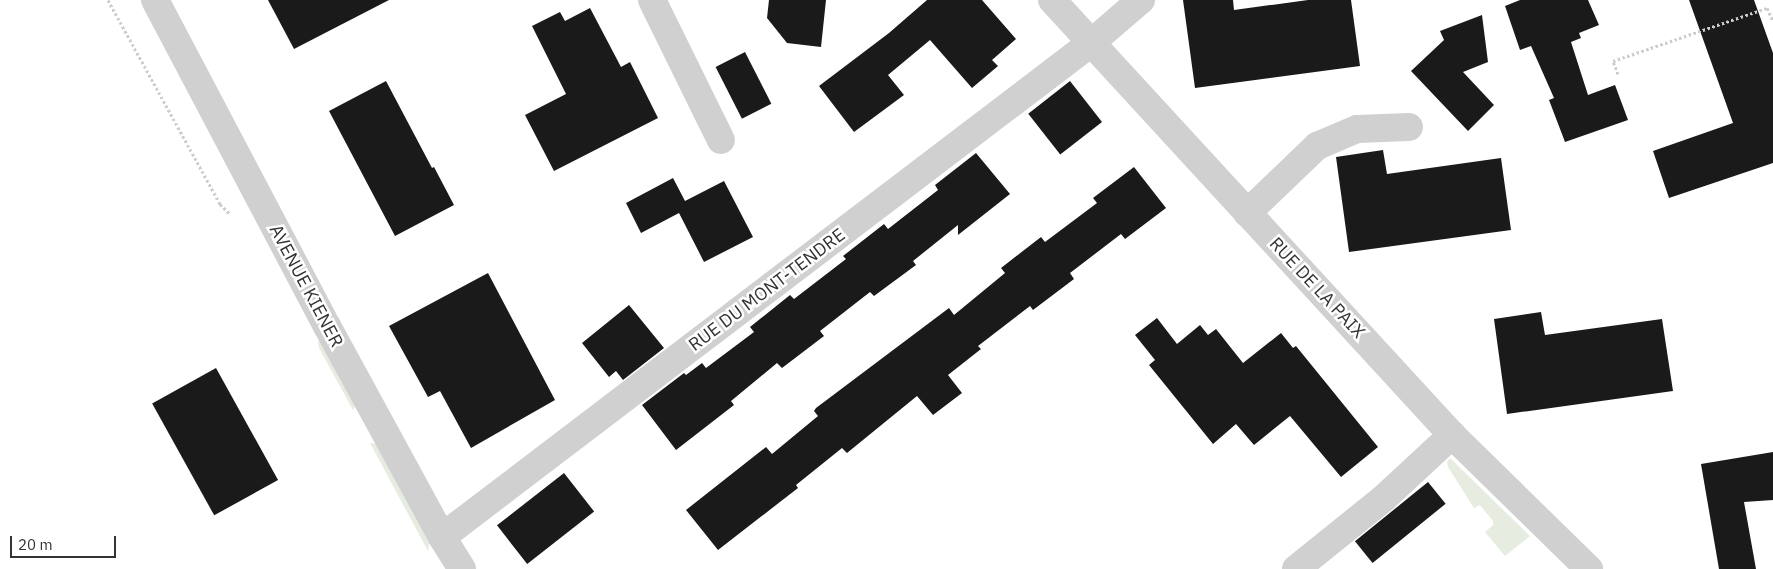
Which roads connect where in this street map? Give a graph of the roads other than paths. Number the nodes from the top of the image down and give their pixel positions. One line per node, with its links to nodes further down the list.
1 (155, 0): 10 (street, AVENUE KIENER)
2 (652, 0): 7 (street)
3 (1052, 0): 5 (street, RUE DE LA PAIX)
4 (1141, 0): 5 (street, RUE DU MONT-TENDRE)
5 (1091, 43): 8 (street, RUE DE LA PAIX); 10 (street, RUE DU MONT-TENDRE)
6 (1408, 127): 8 (street)
7 (721, 140)
8 (1247, 213): 9 (street, RUE DE LA PAIX)
9 (1452, 435): 12 (street); 13 (street, RUE DE LA PAIX)
10 (442, 537): 11 (street, AVENUE KIENER)
11 (462, 569)
12 (1296, 569)
13 (1589, 569)

